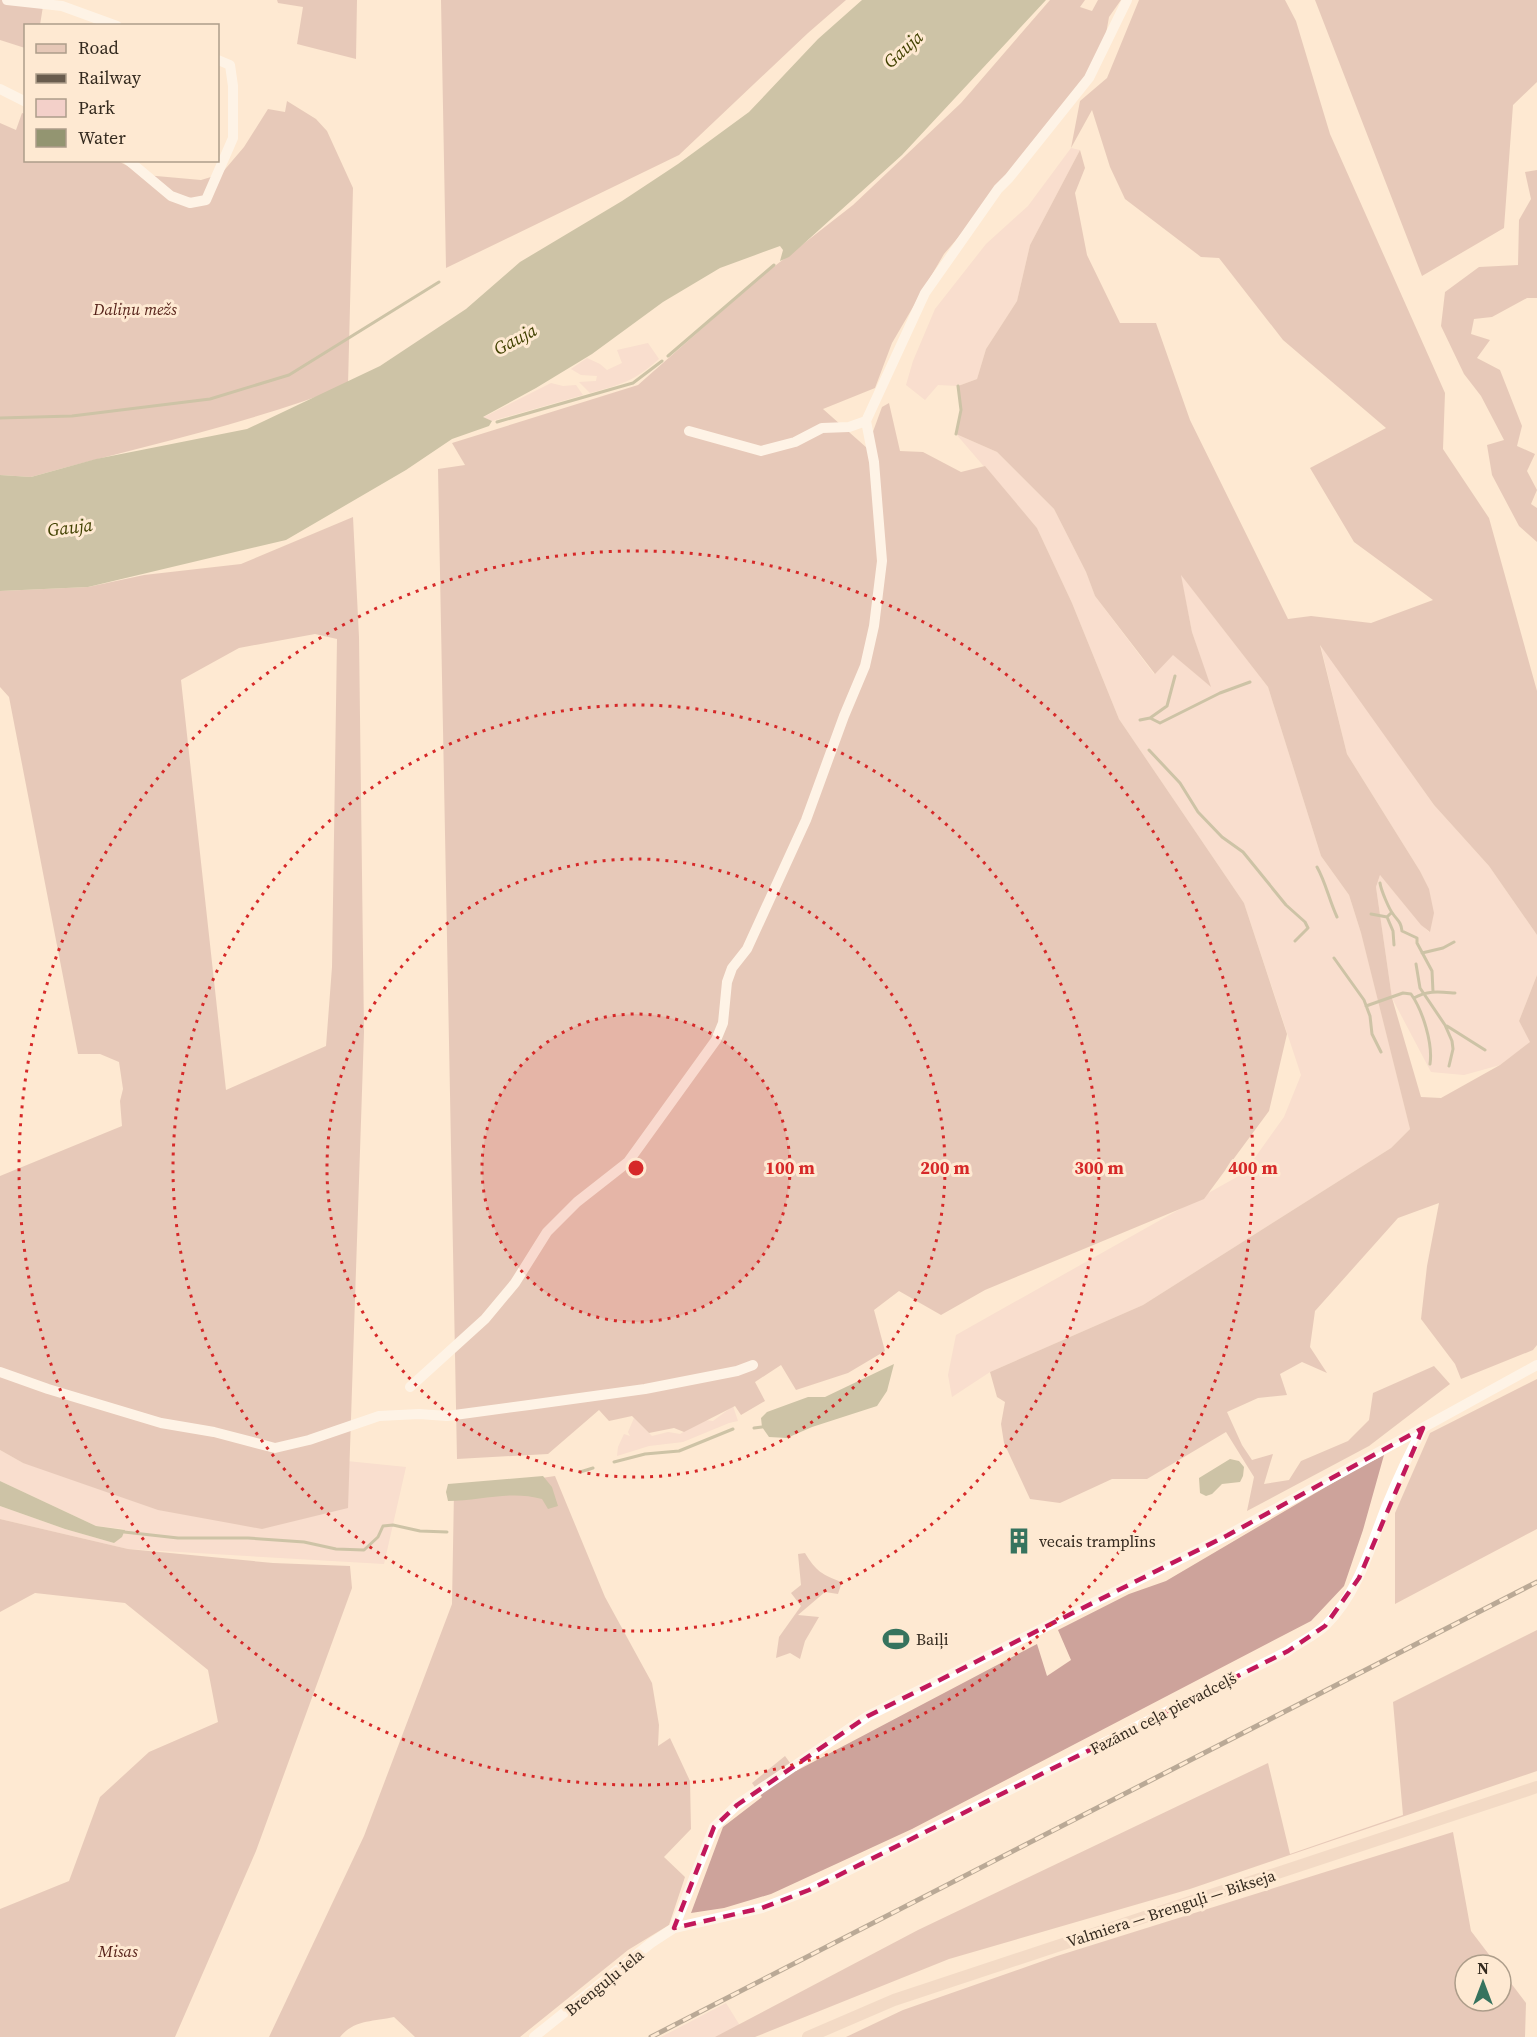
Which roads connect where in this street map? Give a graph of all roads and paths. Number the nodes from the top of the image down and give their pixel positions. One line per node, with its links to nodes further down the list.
1 (7, 0): 3 (street)
2 (1127, 0): 8 (street)
3 (112, 24)
4 (219, 60): 7 (street)
5 (0, 89): 6 (street)
6 (24, 101)
7 (130, 162)
8 (866, 421): 9 (street); 11 (street)
9 (849, 427): 10 (street); 11 (street)
10 (689, 431)
11 (870, 441): 15 (street)
12 (753, 1365): 14 (street)
13 (1537, 1365): 16 (street)
14 (0, 1372)
15 (410, 1387)
16 (1423, 1428): 18 (street); 18 (street, Fazānu ceļa pievadceļš)
17 (1537, 1787): 20 (main road, Valmiera — Brenguļi — Bikseja)
18 (674, 1928): 19 (street, Brenguļu iela)
19 (534, 2037)
20 (808, 2037)

